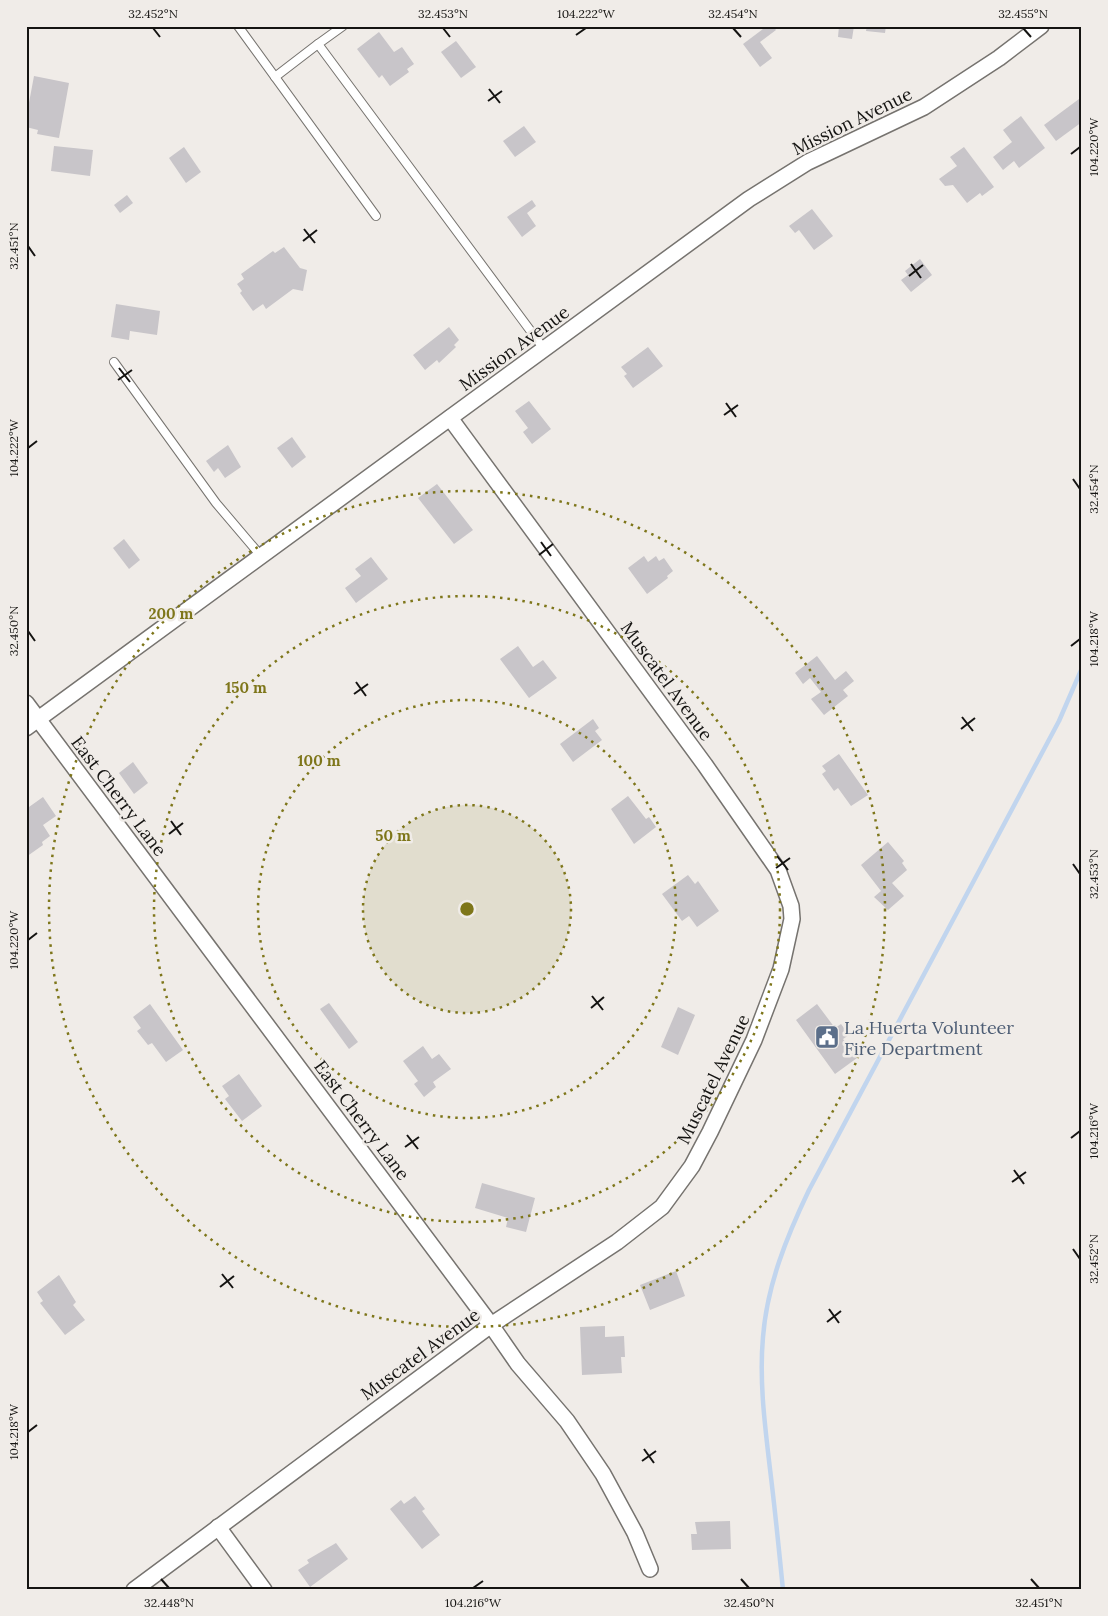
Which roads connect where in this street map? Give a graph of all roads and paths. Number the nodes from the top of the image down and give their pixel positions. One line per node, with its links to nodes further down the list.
1 (238, 26): 5 (lane)
2 (343, 26): 4 (lane)
3 (1041, 26): 7 (street, Mission Avenue)
4 (318, 44): 5 (lane); 7 (lane)
5 (275, 76): 6 (lane)
6 (376, 216)
7 (544, 349): 9 (street, Mission Avenue)
8 (114, 362): 10 (lane)
9 (450, 418): 10 (street, Mission Avenue); 13 (street, Muscatel Avenue)
10 (261, 556): 12 (street, Mission Avenue)
11 (26, 703): 12 (street, East Cherry Lane)
12 (32, 724): 13 (street, East Cherry Lane)
13 (491, 1324): 14 (street, Muscatel Avenue); 15 (street, East Cherry Lane)
14 (218, 1527): 16 (street, Muscatel Avenue); 17 (street)
15 (650, 1570)
16 (134, 1590)
17 (264, 1590)

